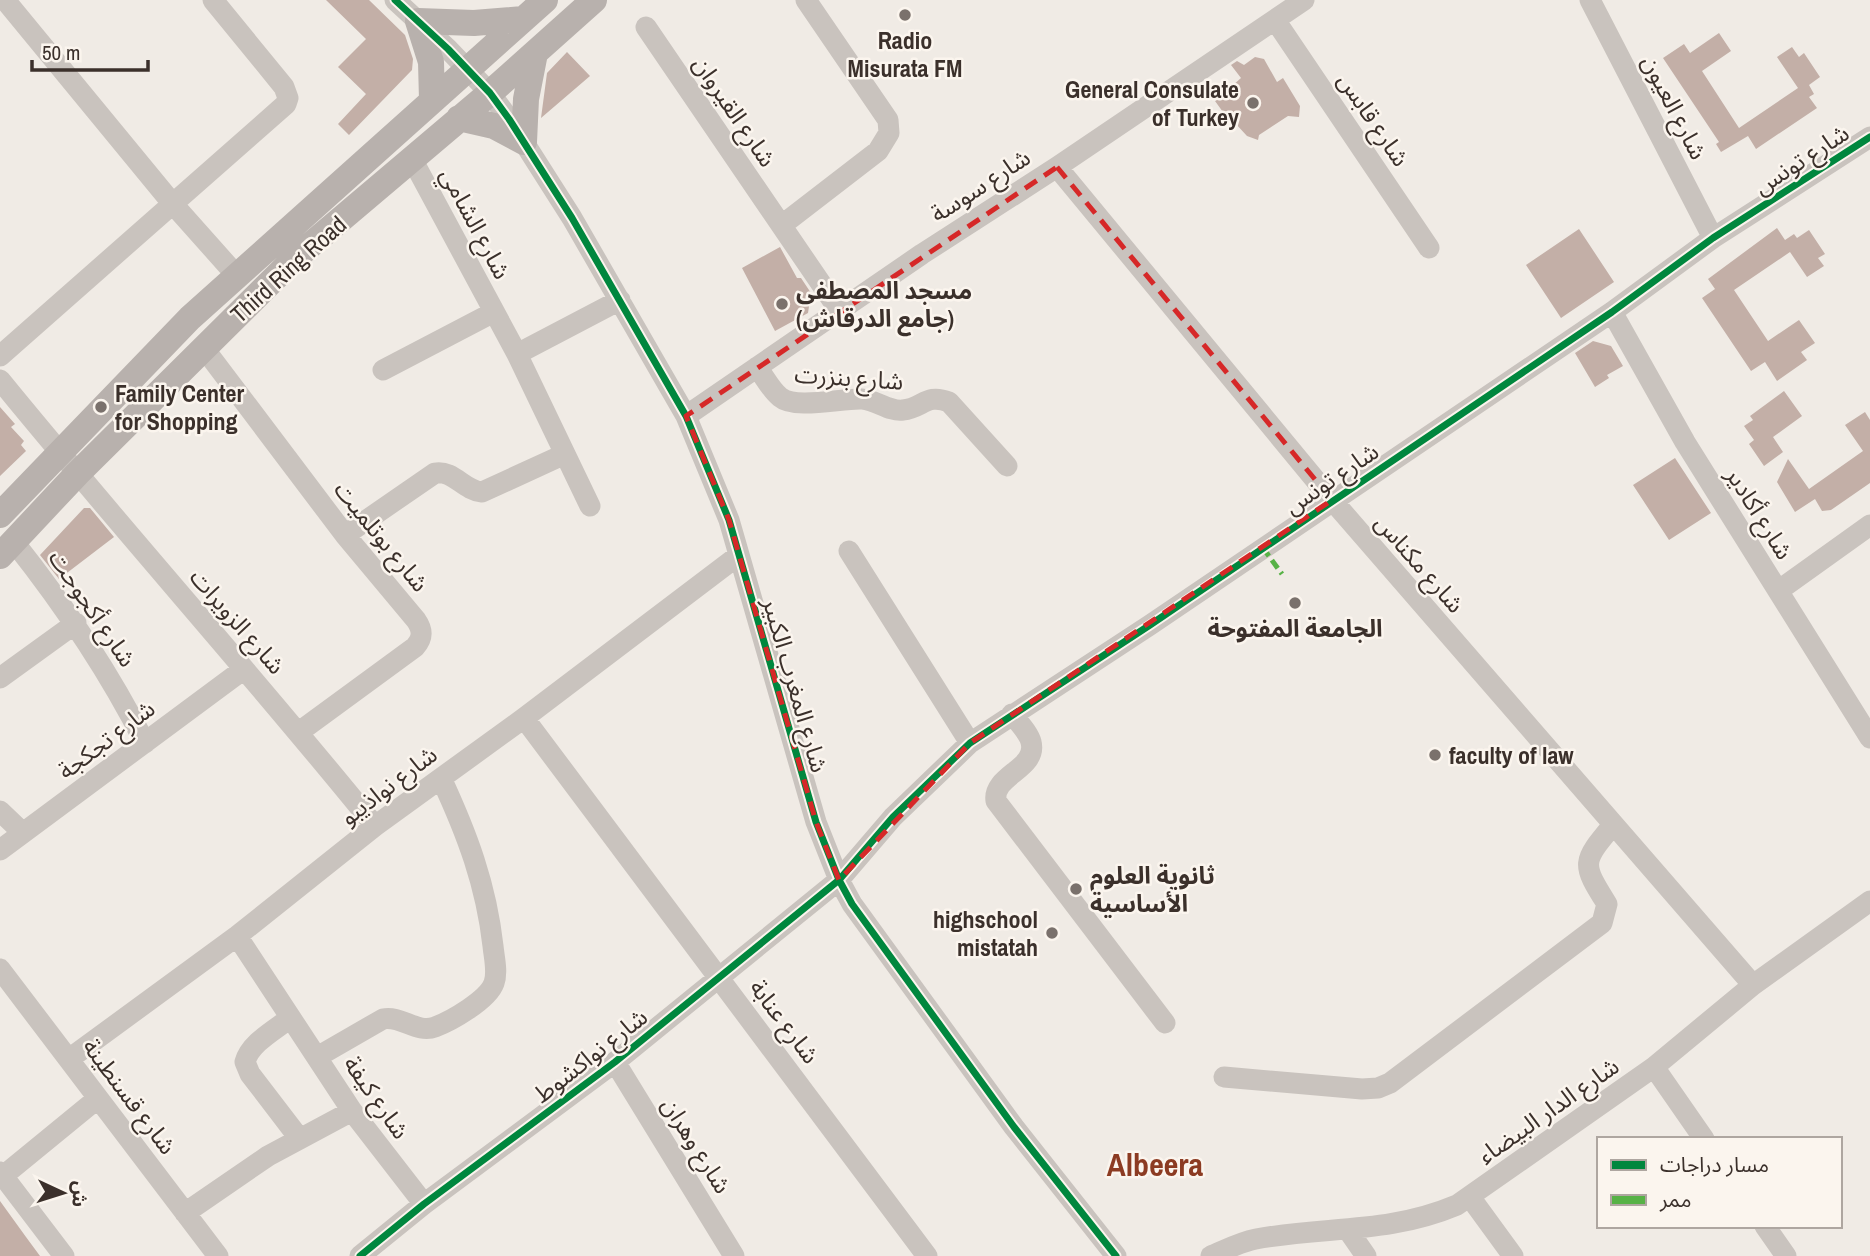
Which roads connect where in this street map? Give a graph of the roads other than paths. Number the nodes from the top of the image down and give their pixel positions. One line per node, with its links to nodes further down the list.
1 (5, 0): 22 (street)
2 (212, 0): 22 (street)
3 (395, 0): 11 (street, شارع المغرب الكبير)
4 (545, 0): 9 (main road, Third Ring Road)
5 (594, 0): 13 (main road, Third Ring Road)
6 (806, 0): 23 (street)
7 (1304, 0): 10 (street, شارع سوسة)
8 (1590, 0): 24 (street, شارع العيون)
9 (523, 19): 11 (main road); 14 (main road, Third Ring Road)
10 (1275, 20): 21 (street, شارع سوسة); 25 (street, شارع قابس)
11 (418, 21): 14 (street, شارع المغرب الكبير); 16 (main road)
12 (646, 27): 23 (street, شارع القيروان)
13 (535, 53): 15 (main road, Third Ring Road); 19 (main road)
14 (467, 69): 15 (street, شارع المغرب الكبير); 16 (main road, Third Ring Road)
15 (490, 93): 17 (main road, Third Ring Road); 19 (street, شارع المغرب الكبير)
16 (432, 100): 26 (main road, Third Ring Road)
17 (459, 118): 19 (main road); 20 (main road, Third Ring Road)
18 (1870, 137): 24 (street, شارع تونس)
19 (524, 142): 27 (street, شارع المغرب الكبير)
20 (412, 159): 29 (street, شارع الشامي); 31 (main road, Third Ring Road)
21 (1057, 166): 28 (street, شارع سوسة); 42 (street, شارع مكناس)
22 (172, 203): 26 (street); 33 (street)
23 (782, 225): 28 (street, شارع القيروان)
24 (1713, 238): 30 (street, شارع تونس)
25 (1429, 248)
26 (237, 276): 38 (main road, Third Ring Road)
27 (620, 300): 32 (street); 37 (street, شارع المغرب الكبير)
28 (839, 310): 34 (street, شارع سوسة)
29 (494, 312): 32 (street, شارع الشامي); 35 (street, شارع الشامي)
30 (1612, 312): 42 (street, شارع تونس); 50 (street, شارع أكادير)
31 (203, 348): 41 (main road, Third Ring Road); 46 (street, شارع بوتلميت)
32 (517, 354): 39 (street, شارع الشامي)
33 (0, 356)
34 (757, 367): 37 (street, شارع سوسة); 40 (street, شارع بنزرت)
35 (383, 369)
36 (0, 380): 38 (street, شارع الزويرات)
37 (686, 416): 49 (street, شارع المغرب الكبير)
38 (59, 453): 41 (street, شارع الزويرات); 44 (main road, Third Ring Road)
39 (565, 454): 43 (street, شارع الشامي); 46 (street)
40 (1007, 466)
41 (77, 474): 47 (main road, Third Ring Road); 52 (street, شارع الزويرات)
42 (1332, 500): 54 (street, شارع تونس); 62 (street, شارع مكناس)
43 (590, 506)
44 (0, 515)
45 (1870, 525): 50 (street)
46 (345, 535): 56 (street, شارع بوتلميت)
47 (7, 549): 51 (street, شارع أكجوجت)
48 (849, 551): 59 (street)
49 (739, 555): 55 (street, شارع نواذيبو); 66 (street, شارع المغرب الكبير)
50 (1778, 591): 57 (street, شارع أكادير)
51 (76, 623): 53 (street); 58 (street, شارع أكجوجت)
52 (244, 669): 56 (street, شارع الزويرات); 58 (street, شارع تجكجة)
53 (0, 678)
54 (1012, 714): 59 (street, شارع تونس); 74 (street)
55 (524, 718): 60 (street, شارع نواذيبو); 70 (street, شارع عنابة)
56 (299, 732): 63 (street, شارع الزويرات)
57 (1870, 738)
58 (145, 743): 64 (street, شارع تجكجة)
59 (970, 743): 66 (street, شارع تونس)
60 (441, 778): 63 (street, شارع نواذيبو); 75 (street)
61 (0, 811): 64 (street)
62 (1613, 825): 71 (street, شارع مكناس); 79 (street)
63 (375, 826): 68 (street, شارع نواذيبو)
64 (23, 833): 65 (street, شارع تجكجة)
65 (0, 850)
66 (839, 880): 70 (street, شارع نواكشوط); 95 (street, شارع المغرب الكبير)
67 (1867, 913): 71 (street, شارع الدار البيضاء)
68 (237, 936): 73 (street, شارع كيفة); 76 (street, شارع نواذيبو)
69 (0, 969): 72 (street, شارع قسنطينة)
70 (720, 978): 77 (street, شارع نواكشوط); 94 (street, شارع عنابة)
71 (1753, 985): 78 (street, شارع الدار البيضاء)
72 (8, 994): 76 (street, شارع قسنطينة)
73 (290, 1018): 75 (street, شارع كيفة); 83 (street)
74 (1165, 1023)
75 (317, 1057): 81 (street, شارع كيفة)
76 (69, 1059): 80 (street, شارع قسنطينة)
77 (615, 1062): 86 (street, شارع نواكشوط); 93 (street, شارع وهران)
78 (1654, 1067): 82 (street); 85 (street, شارع الدار البيضاء)
79 (1224, 1077)
80 (97, 1099): 84 (street); 87 (street, شارع قسنطينة)
81 (352, 1111): 83 (street); 86 (street, شارع كيفة)
82 (1703, 1137)
83 (299, 1138): 87 (street)
84 (1, 1174): 90 (street)
85 (1470, 1197): 89 (street, شارع الدار البيضاء); 98 (street)
86 (424, 1204): 92 (street, شارع نواكشوط)
87 (185, 1213): 91 (street, شارع قسنطينة)
88 (1766, 1228): 99 (street)
89 (1348, 1230): 96 (street, شارع الدار البيضاء); 97 (street)
90 (64, 1256)
91 (218, 1256)
92 (360, 1256)
93 (734, 1256)
94 (927, 1256)
95 (1116, 1256)
96 (1210, 1256)
97 (1366, 1256)
98 (1513, 1256)
99 (1786, 1256)

